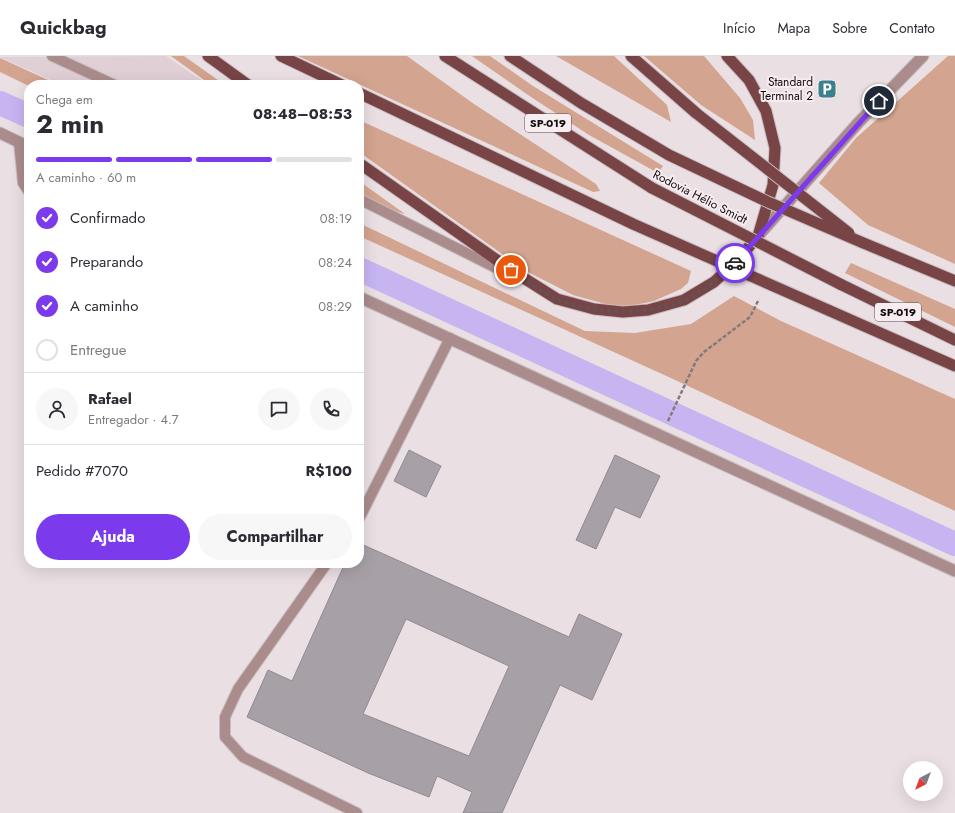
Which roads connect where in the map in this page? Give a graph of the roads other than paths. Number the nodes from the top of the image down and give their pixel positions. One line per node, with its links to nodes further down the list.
1 (52, 56): 9 (lane)
2 (208, 56): 10 (main road)
3 (281, 56): 11 (main road)
4 (446, 56): 24 (main road, Rodovia Hélio Smidt / SP-019, bridge)
5 (510, 56): 19 (main road, Rodovia Hélio Smidt / SP-019, bridge)
6 (631, 56): 19 (main road, bridge)
7 (727, 56): 18 (main road)
8 (923, 56): 18 (street)
9 (104, 80)
10 (241, 80)
11 (331, 80)
12 (364, 95): 25 (main road, bridge)
13 (0, 133): 14 (street)
14 (24, 144): 16 (lane)
15 (364, 167): 22 (main road)
16 (24, 184)
17 (364, 202): 22 (lane)
18 (758, 236): 22 (main road)
19 (861, 242): 20 (main road, Rodovia Hélio Smidt / SP-019)
20 (955, 281)
21 (364, 299): 23 (street)
22 (557, 299)
23 (450, 338): 26 (lane); 28 (street)
24 (955, 340)
25 (955, 366)
26 (364, 509)
27 (323, 568): 29 (lane)
28 (955, 571)
29 (357, 813)

